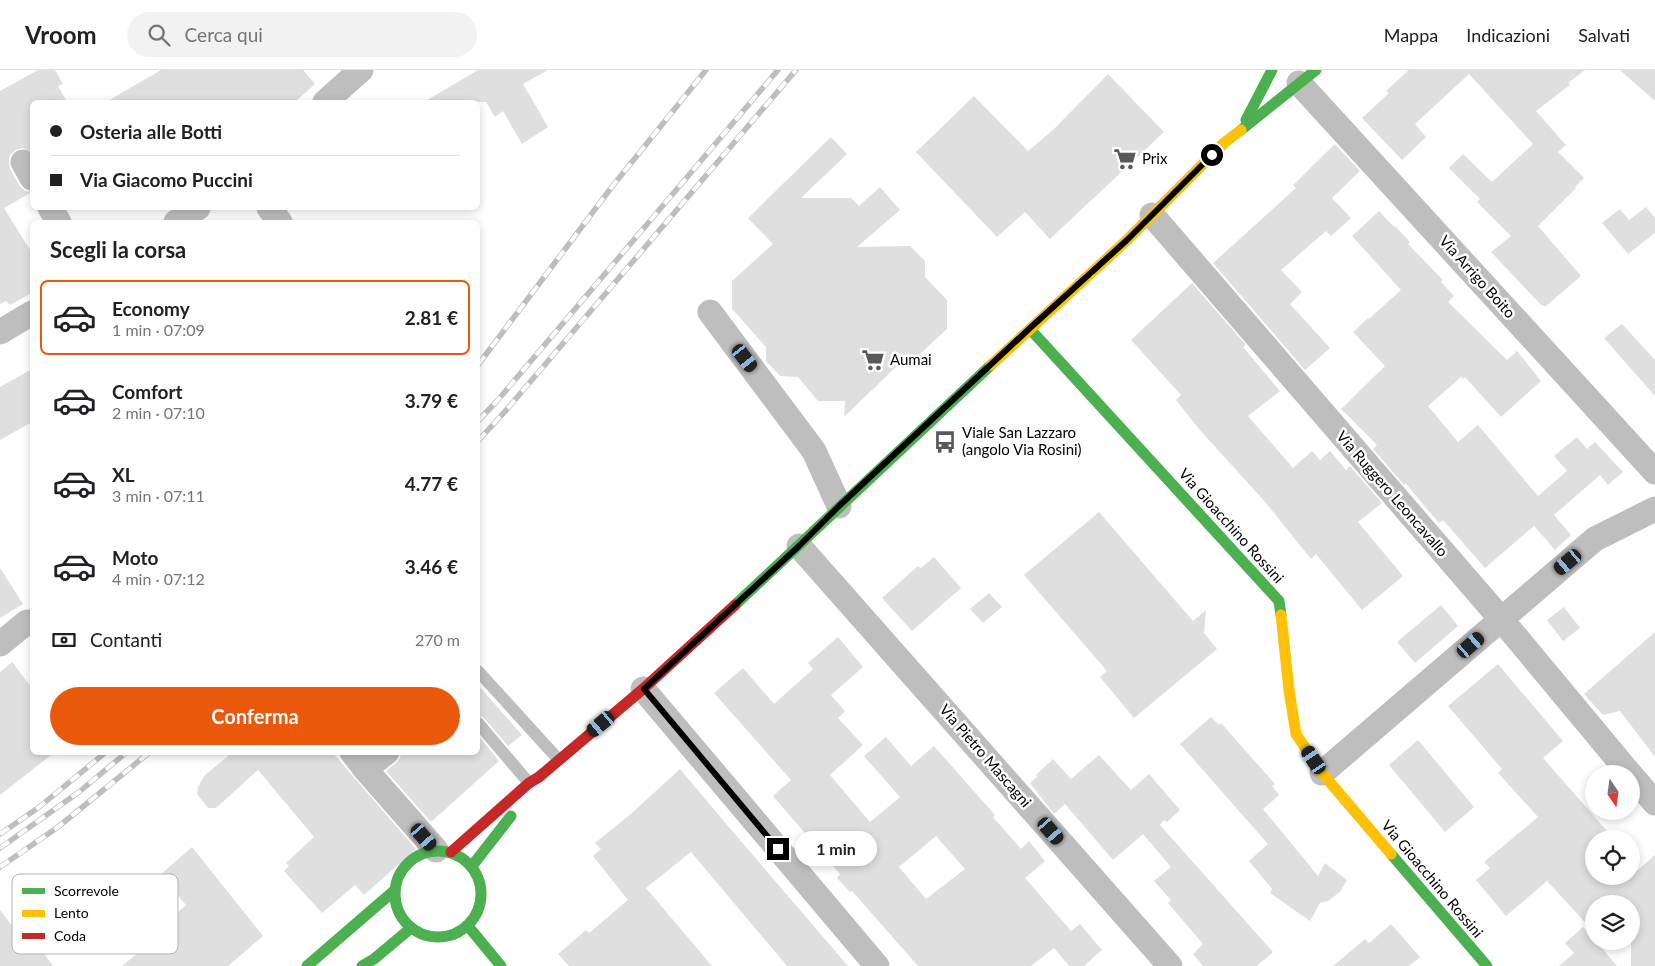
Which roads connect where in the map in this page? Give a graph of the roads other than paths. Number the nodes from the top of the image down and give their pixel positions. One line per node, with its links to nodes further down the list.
1 (361, 70): 4 (street)
2 (1272, 70): 5 (main road)
3 (1308, 76): 5 (main road); 15 (street, Via Arrigo Boito)
4 (327, 100)
5 (1242, 128): 8 (main road)
6 (195, 210): 9 (street)
7 (271, 210): 10 (street)
8 (1152, 215): 13 (main road); 19 (street, Via Ruggero Leoncavallo)
9 (179, 220)
10 (278, 220)
11 (710, 312): 16 (street)
12 (30, 314): 14 (street)
13 (1030, 328): 16 (main road); 29 (main road, Via Gioacchino Rossini)
14 (0, 332)
15 (1655, 472)
16 (839, 506): 18 (main road)
17 (1655, 509): 19 (street)
18 (799, 546): 23 (main road); 42 (street, Via Pietro Mascagni)
19 (1501, 619): 28 (street, Via Ruggero Leoncavallo); 29 (street)
20 (27, 622): 21 (street)
21 (0, 644)
22 (480, 672): 26 (lane)
23 (644, 689): 26 (main road); 41 (street)
24 (480, 725): 30 (lane)
25 (377, 755): 27 (street)
26 (558, 760): 30 (main road)
27 (358, 761): 33 (street)
28 (1623, 765)
29 (1322, 773): 43 (main road, Via Gioacchino Rossini)
30 (534, 780): 33 (main road); 34 (main road)
31 (1640, 785): 32 (street, Via Ruggero Leoncavallo)
32 (1655, 803)
33 (444, 851): 34 (main road); 35 (main road)
34 (472, 866): 36 (main road)
35 (394, 890): 37 (main road); 38 (main road)
36 (468, 926): 37 (main road); 40 (main road)
37 (411, 928): 39 (main road)
38 (307, 966)
39 (362, 966)
40 (501, 966)
41 (877, 966)
42 (1170, 966)
43 (1487, 966)

